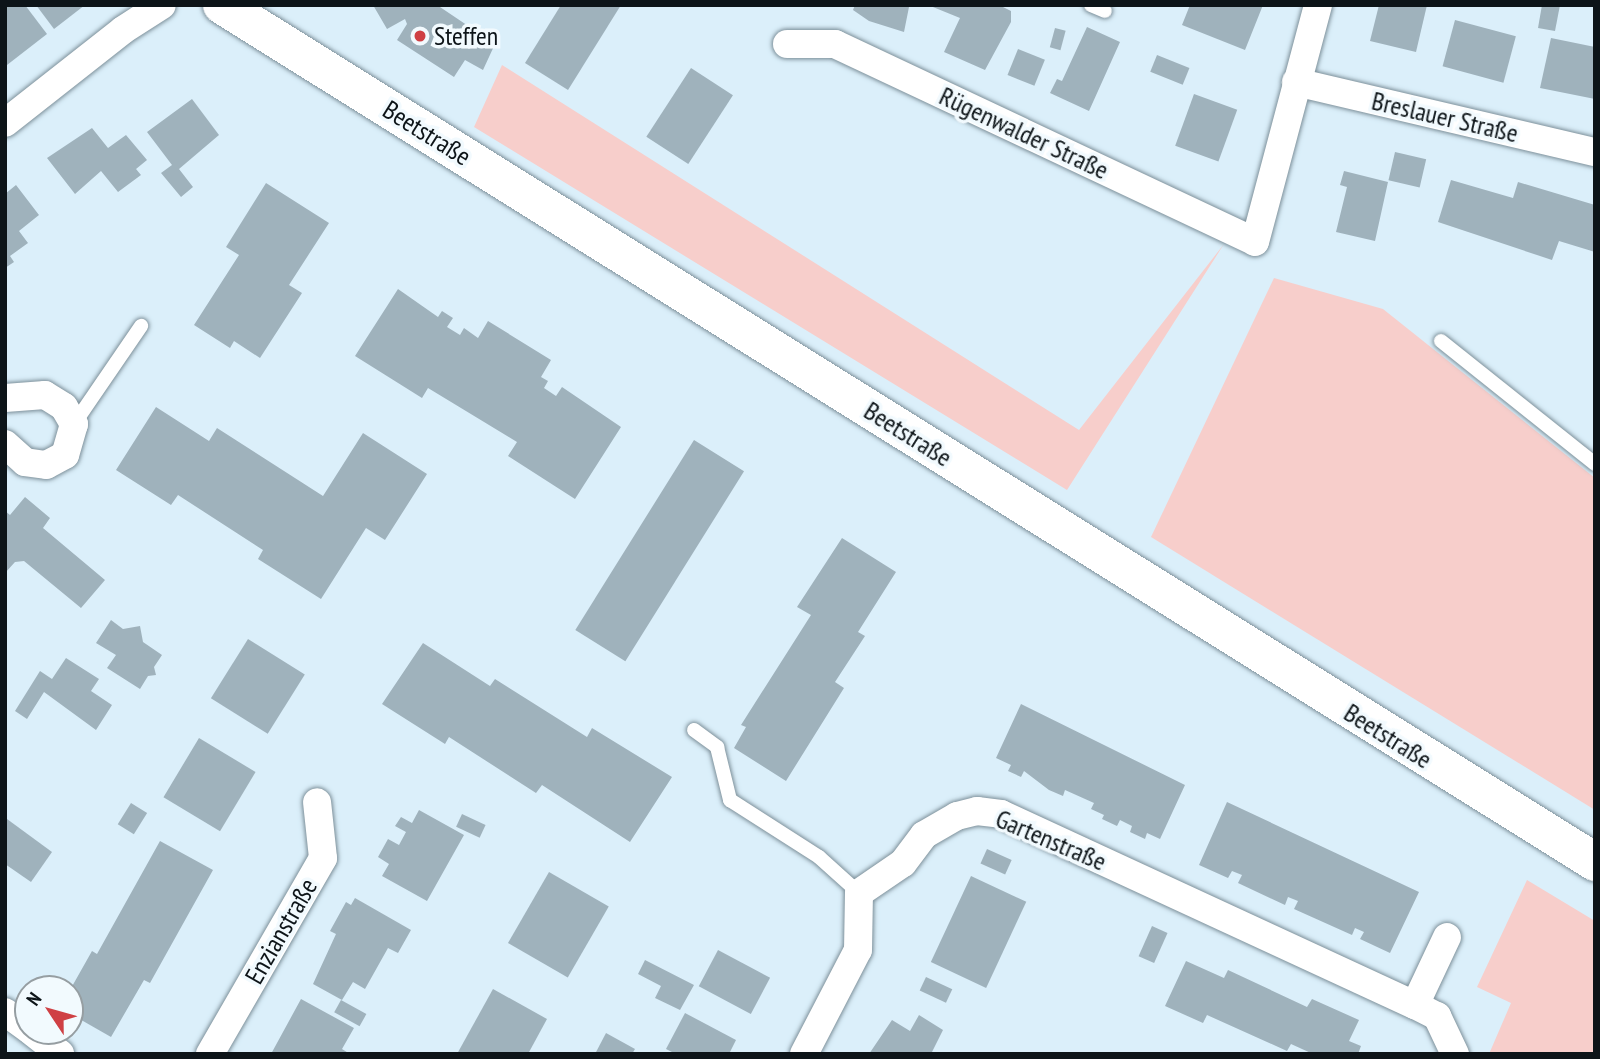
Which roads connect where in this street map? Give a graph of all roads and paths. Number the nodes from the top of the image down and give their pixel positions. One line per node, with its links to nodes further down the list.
1 (162, 5): 8 (street)
2 (222, 5): 18 (main road, Beetstraße)
3 (1091, 5): 5 (lane)
4 (1318, 5): 7 (street)
5 (1105, 11)
6 (788, 44): 7 (street, Rügenwalder Straße)
7 (1296, 82): 9 (street, Breslauer Straße)
8 (5, 123)
9 (1595, 152)
10 (141, 326): 13 (lane)
11 (1441, 341): 15 (lane)
12 (5, 398): 13 (street)
13 (74, 424): 14 (street)
14 (5, 444)
15 (1595, 464)
16 (694, 730): 19 (lane)
17 (317, 802): 22 (street, Enzianstraße)
18 (1595, 862)
19 (859, 893): 21 (street, Gartenstraße); 23 (street)
20 (1447, 937): 21 (street)
21 (1415, 1005): 24 (street, Gartenstraße)
22 (210, 1054)
23 (804, 1054)
24 (1455, 1054)

